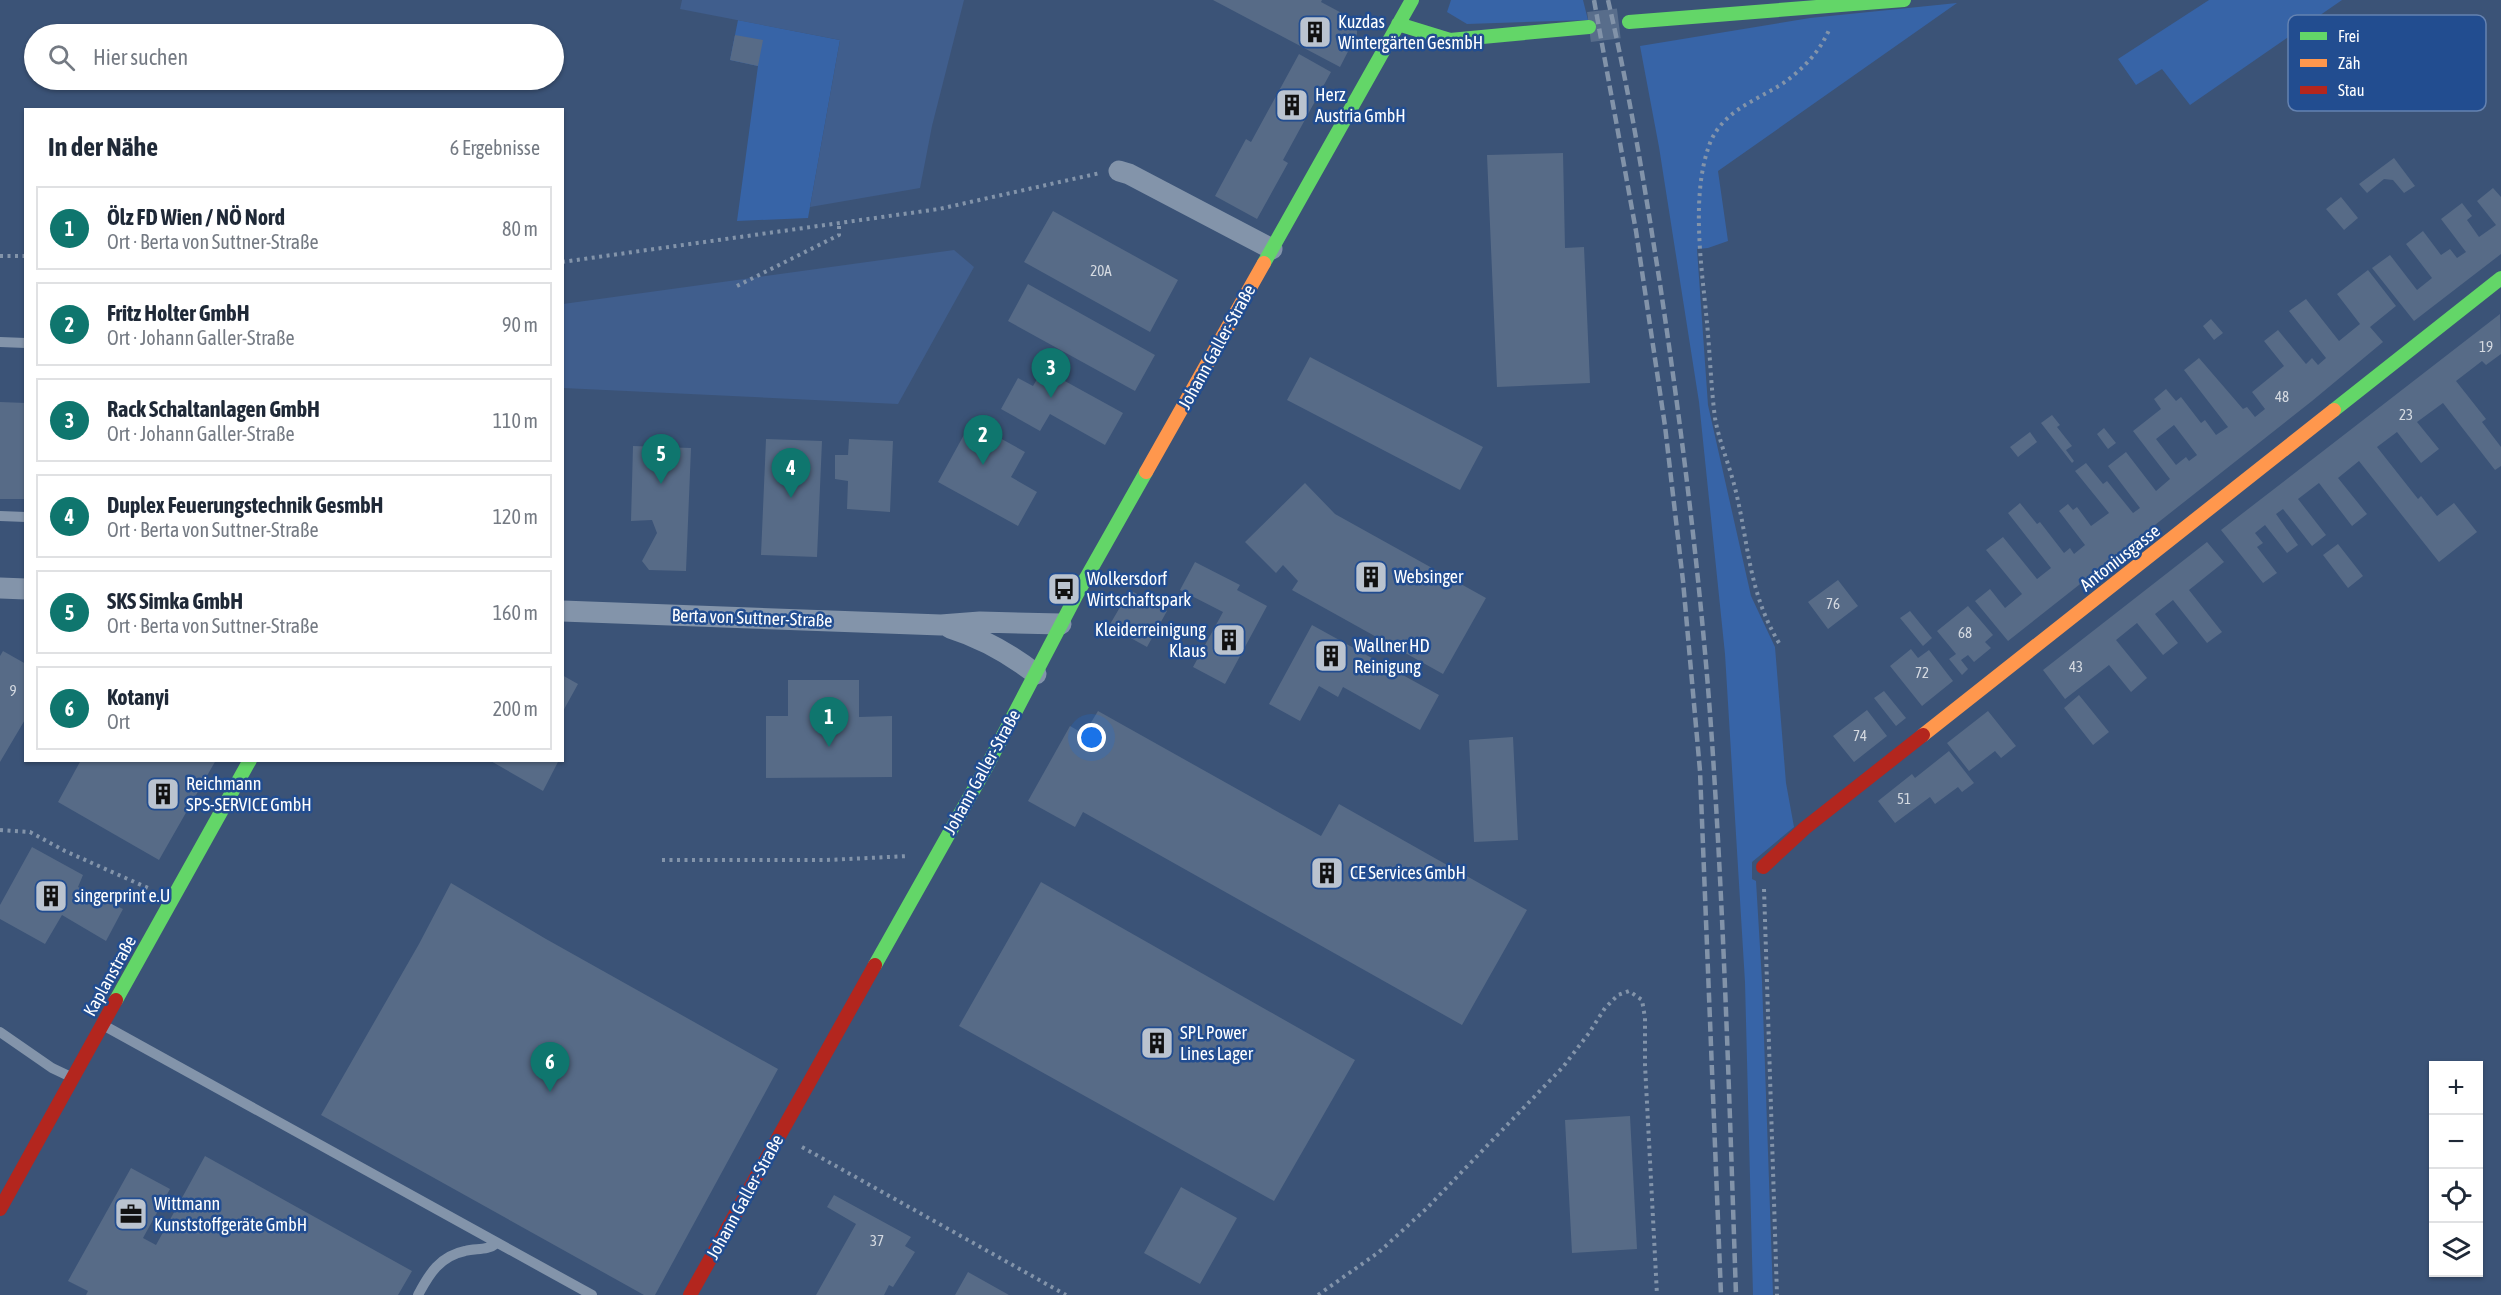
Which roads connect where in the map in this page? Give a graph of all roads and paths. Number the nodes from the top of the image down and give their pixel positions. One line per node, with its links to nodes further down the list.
1 (1412, 0): 5 (street, Johann Galler-Straße)
2 (1904, 0): 3 (street)
3 (1840, 5): 4 (street); 24 (path)
4 (1629, 22)
5 (1398, 24): 6 (street); 9 (street, Johann Galler-Straße)
6 (1589, 27)
7 (1119, 171): 8 (path); 9 (street)
8 (839, 224): 12 (path); 14 (path)
9 (1272, 249): 22 (street, Johann Galler-Straße)
10 (0, 256): 11 (path)
11 (24, 256)
12 (564, 262)
13 (2501, 278): 30 (street, Antoniusgasse)
14 (737, 286)
15 (0, 342): 16 (lane)
16 (24, 343)
17 (0, 516): 18 (lane)
18 (24, 518)
19 (0, 588): 20 (street)
20 (24, 589)
21 (564, 611): 23 (street, Berta von Suttner-Straße)
22 (1061, 624): 23 (street, Berta von Suttner-Straße); 25 (street, Johann Galler-Straße)
23 (941, 625): 25 (street, Berta von Suttner-Straße)
24 (1779, 643)
25 (1036, 674): 28 (street, Johann Galler-Straße)
26 (249, 762): 32 (street, Kaplanstraße)
27 (0, 830): 31 (path)
28 (937, 854): 29 (path); 35 (street, Johann Galler-Straße)
29 (662, 860)
30 (1763, 867): 44 (path)
31 (156, 883)
32 (103, 1025): 34 (street, Kaplanstraße); 37 (lane)
33 (0, 1032): 34 (lane)
34 (73, 1078): 36 (street, Kaplanstraße)
35 (780, 1134): 40 (street, Johann Galler-Straße); 41 (path)
36 (0, 1209)
37 (497, 1243): 38 (lane); 39 (lane)
38 (417, 1295)
39 (591, 1295)
40 (690, 1295)
41 (1066, 1295)
42 (1318, 1295): 43 (path)
43 (1657, 1295)
44 (1777, 1295)

